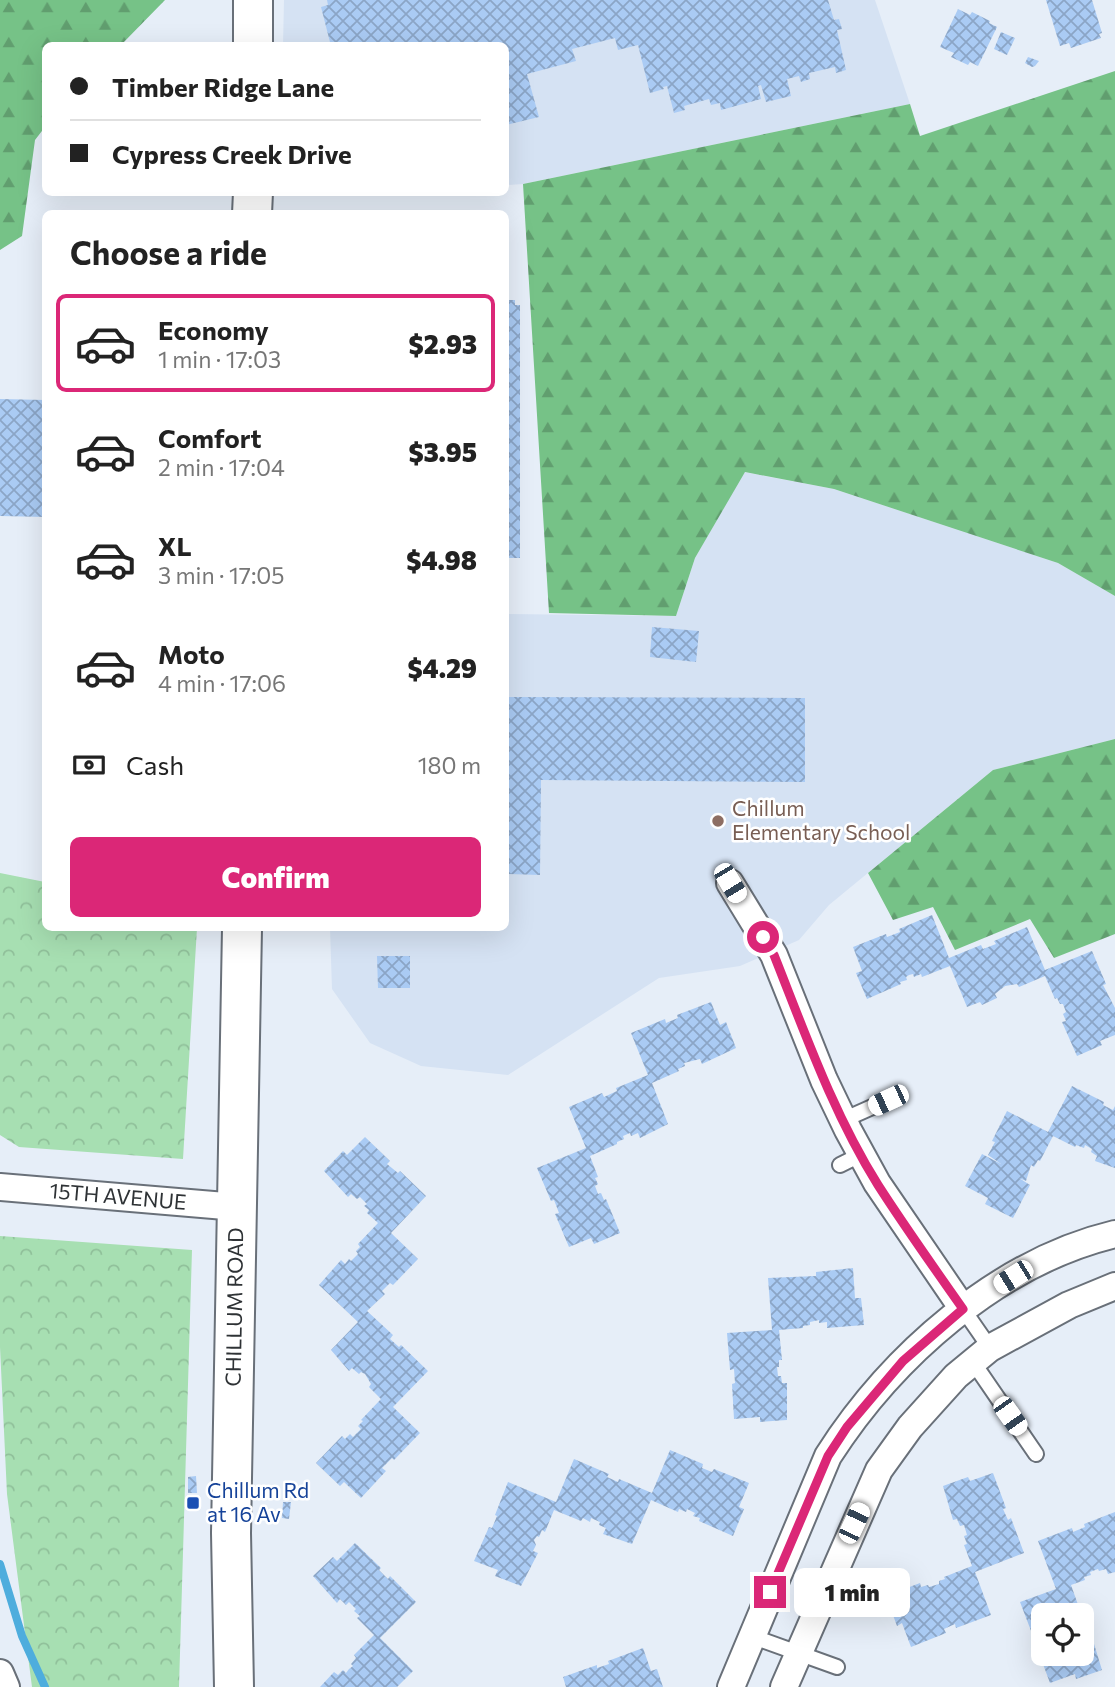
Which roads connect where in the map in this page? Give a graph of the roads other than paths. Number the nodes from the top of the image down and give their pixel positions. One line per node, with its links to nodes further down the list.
1 (253, 0): 2 (main road)
2 (253, 42)
3 (730, 883): 6 (street)
4 (242, 931): 8 (main road, CHILLUM ROAD)
5 (888, 1100): 6 (lane)
6 (844, 1120): 11 (street)
7 (0, 1187): 8 (street, 15TH AVENUE)
8 (237, 1207): 19 (main road, CHILLUM ROAD)
9 (1115, 1234): 11 (street)
10 (1115, 1286): 12 (street)
11 (963, 1309): 12 (lane); 14 (street)
12 (981, 1355): 13 (lane); 15 (street)
13 (1036, 1454)
14 (751, 1636): 15 (lane); 20 (street)
15 (799, 1652): 16 (lane); 21 (street)
16 (837, 1667)
17 (0, 1673): 18 (street)
18 (6, 1687)
19 (234, 1687)
20 (731, 1687)
21 (785, 1687)

